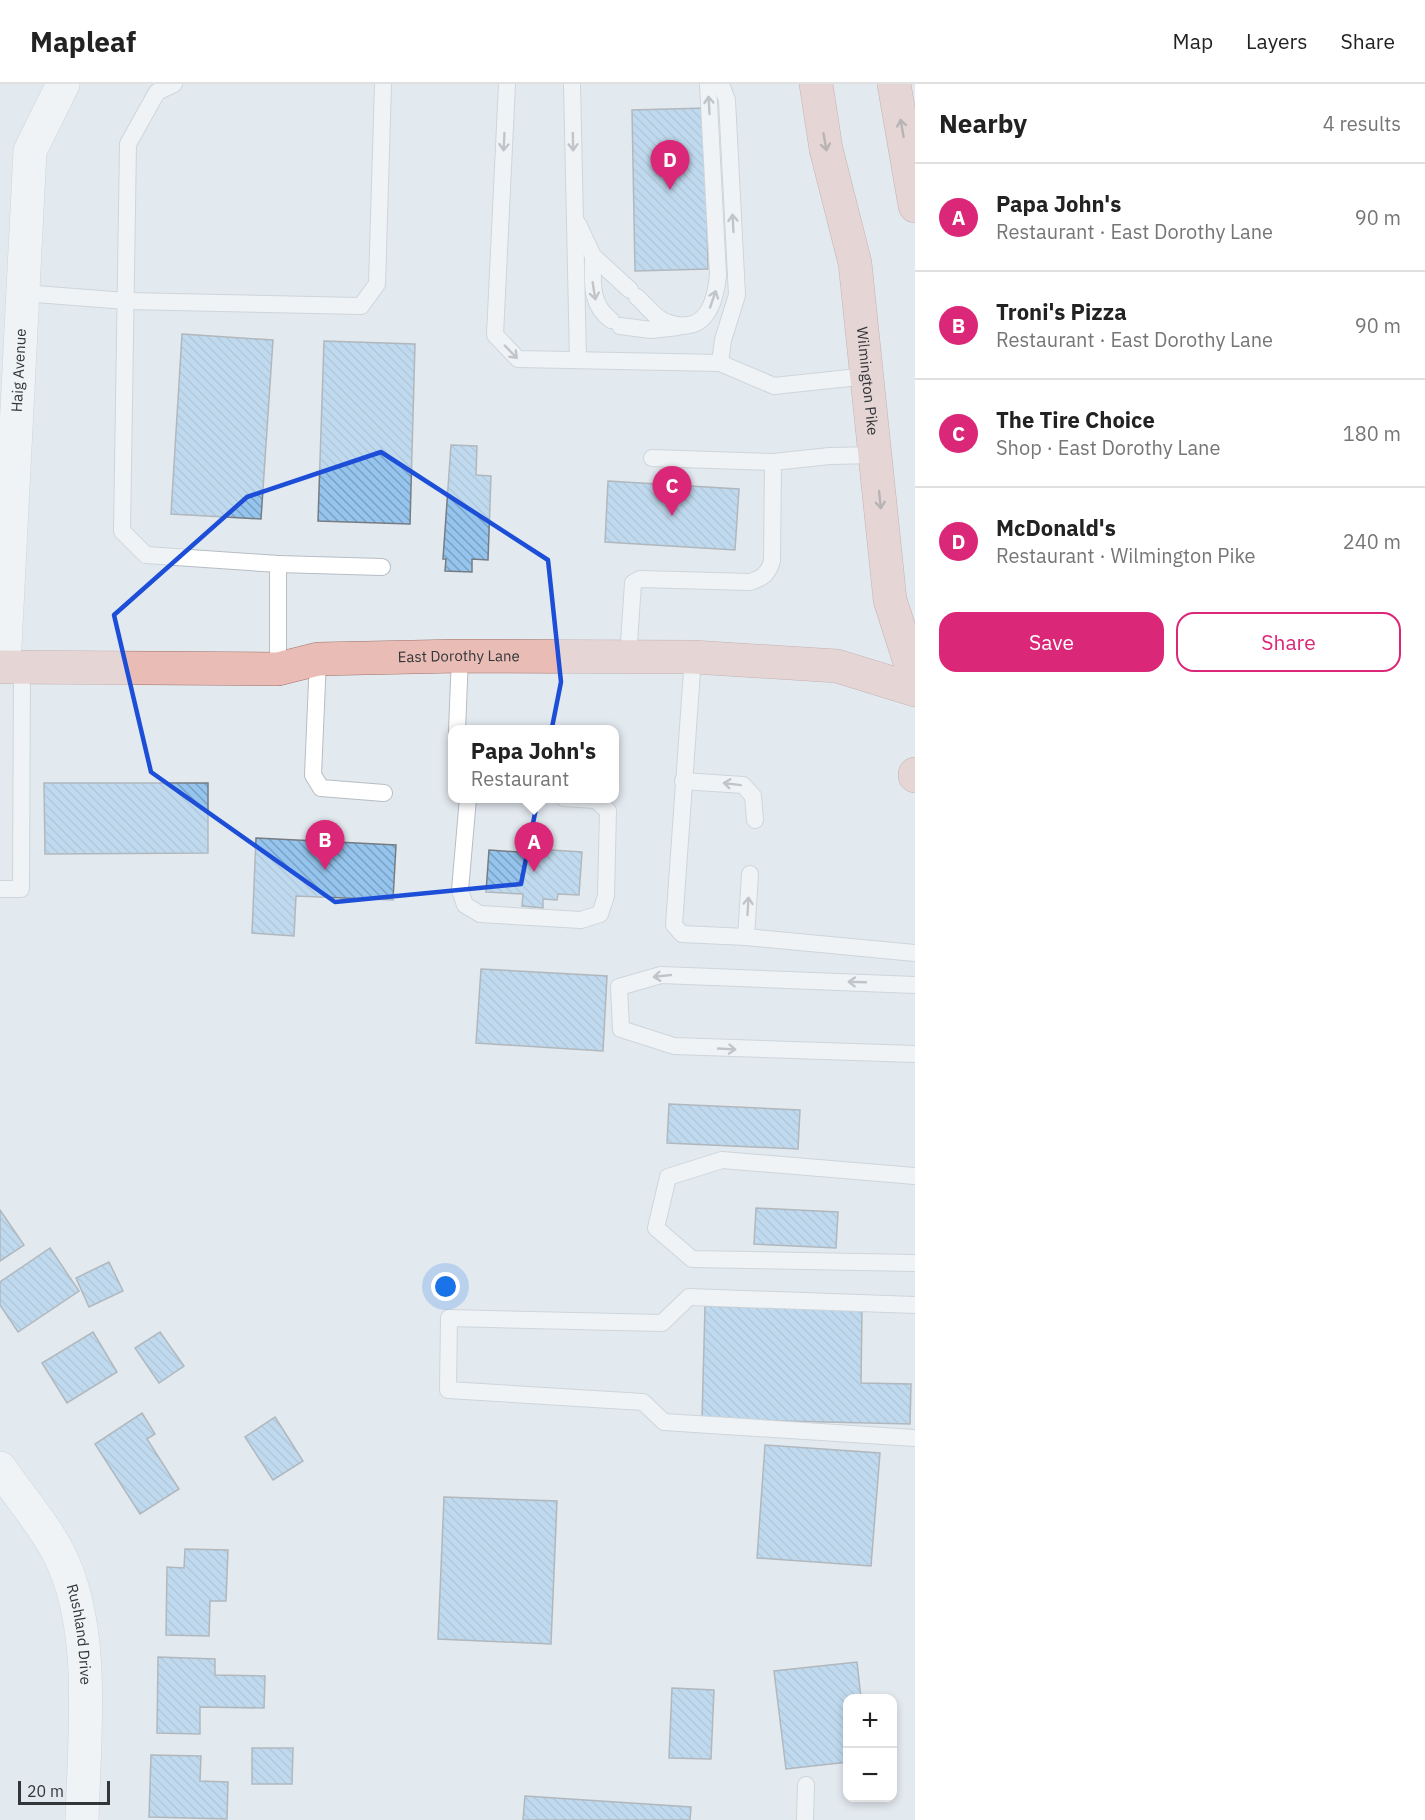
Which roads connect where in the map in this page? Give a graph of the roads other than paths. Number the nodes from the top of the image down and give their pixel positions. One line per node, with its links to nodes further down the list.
1 (63, 84): 13 (street, Haig Avenue)
2 (174, 84): 14 (lane)
3 (383, 84): 14 (lane)
4 (507, 84): 16 (lane, one-way to 16)
5 (572, 84): 11 (lane, one-way to 11)
6 (708, 84): 15 (lane, one-way to 6)
7 (721, 84): 17 (lane, one-way to 7)
8 (816, 84): 18 (main road, Wilmington Pike, one-way to 18)
9 (894, 84): 10 (main road, one-way to 9)
10 (915, 206)
11 (574, 218): 12 (lane); 16 (lane)
12 (593, 256): 15 (lane); 15 (lane, one-way to 15)
13 (23, 294): 14 (lane); 28 (street, Haig Avenue)
14 (126, 301): 22 (lane)
15 (688, 326)
16 (578, 360): 17 (lane)
17 (720, 363): 18 (lane)
18 (868, 376): 19 (main road, Wilmington Pike)
19 (876, 455): 21 (lane); 30 (main road, Wilmington Pike, one-way to 30)
20 (652, 458): 21 (lane)
21 (773, 462): 25 (lane)
22 (278, 564): 23 (lane); 29 (lane)
23 (382, 567)
24 (460, 656): 25 (main road, East Dorothy Lane); 27 (main road, East Dorothy Lane); 32 (lane)
25 (628, 657): 26 (main road, East Dorothy Lane)
26 (693, 657): 31 (main road, East Dorothy Lane); 33 (lane)
27 (318, 659): 29 (main road, East Dorothy Lane); 34 (lane)
28 (9, 666): 29 (main road, East Dorothy Lane); 39 (lane)
29 (278, 669)
30 (915, 678)
31 (915, 690)
32 (457, 725)
33 (683, 781): 37 (lane, one-way to 33); 40 (lane)
34 (384, 793)
35 (468, 803): 36 (lane)
36 (599, 803)
37 (754, 820)
38 (750, 874): 40 (lane, one-way to 38)
39 (0, 889)
40 (746, 937): 41 (lane)
41 (915, 953)
42 (915, 985): 43 (lane, one-way to 43)
43 (915, 1054)
44 (915, 1176): 45 (lane)
45 (915, 1263)
46 (915, 1305): 47 (lane)
47 (915, 1438)
48 (0, 1468): 50 (street, Rushland Drive)
49 (806, 1785): 51 (lane)
50 (82, 1820)
51 (805, 1820)

